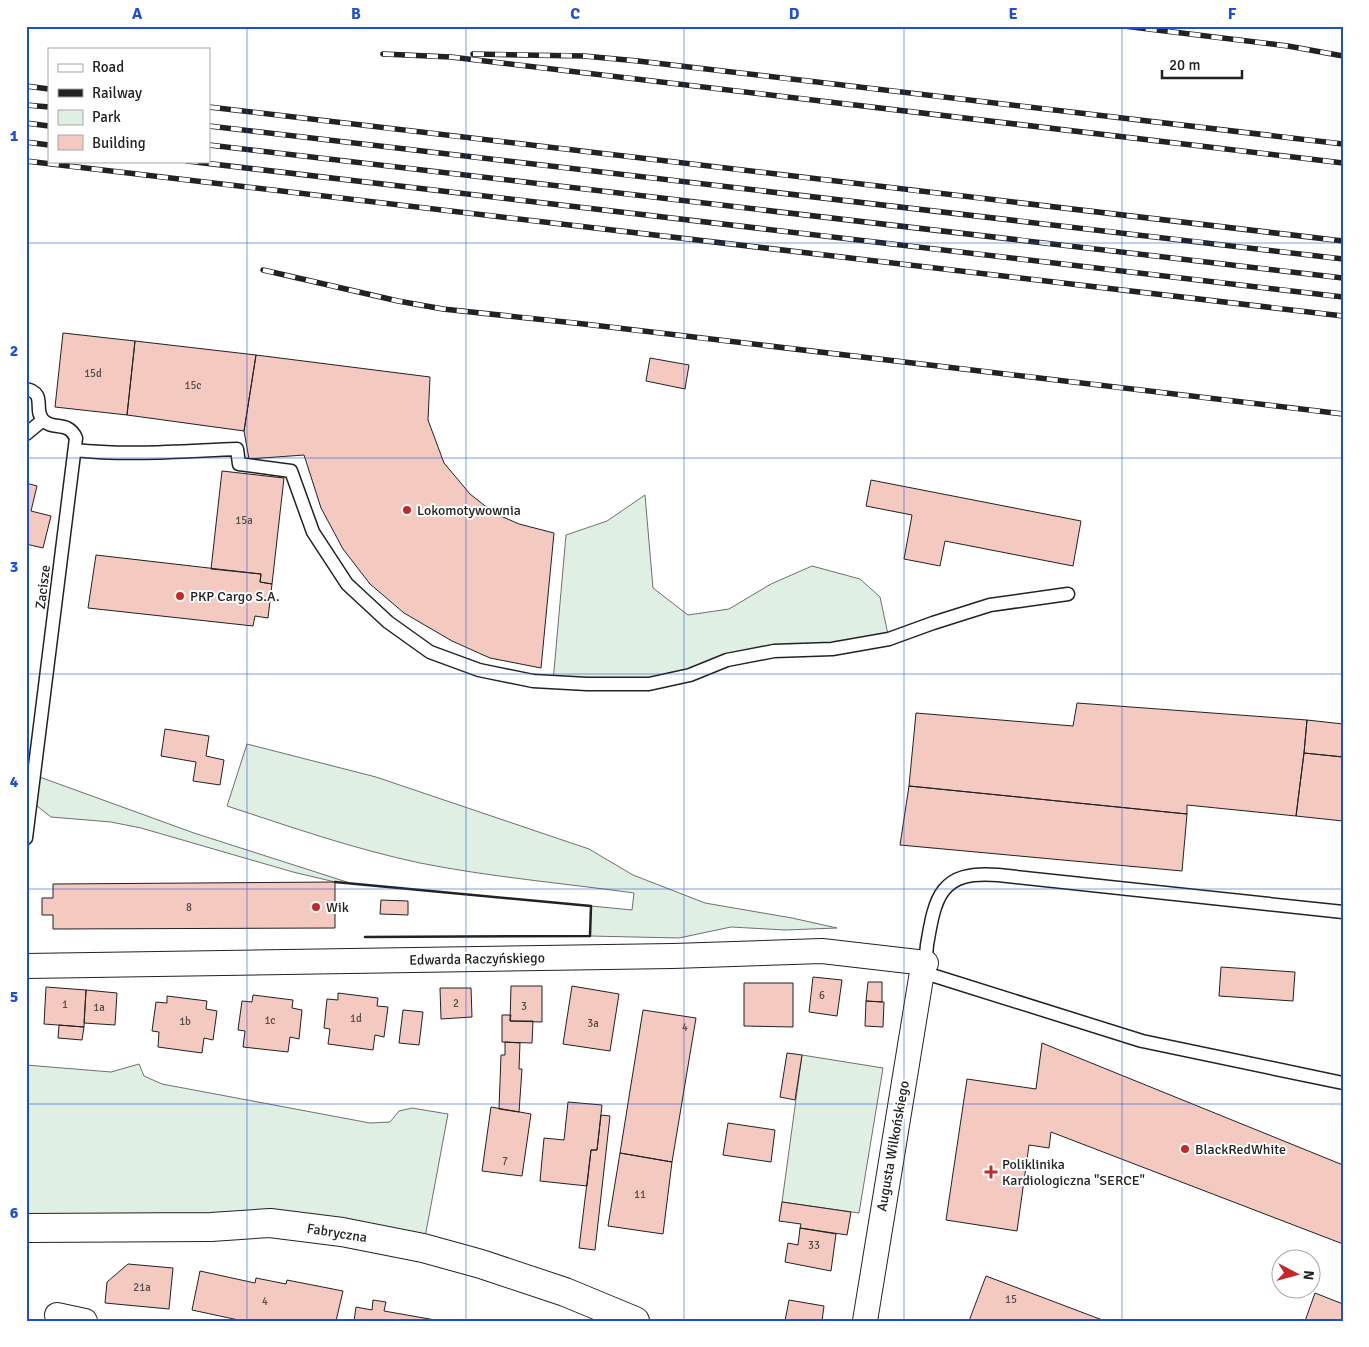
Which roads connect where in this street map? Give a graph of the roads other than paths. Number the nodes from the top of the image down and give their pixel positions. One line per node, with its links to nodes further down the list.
1 (26, 389): 2 (lane)
2 (43, 420): 3 (lane); 4 (lane, Zacisze)
3 (26, 434)
4 (75, 450): 5 (lane); 6 (lane, Zacisze)
5 (1068, 594)
6 (26, 838)
7 (1343, 912): 9 (lane)
8 (26, 966): 9 (street, Edwarda Raczyńskiego)
9 (924, 968): 10 (lane); 15 (street, Augusta Wilkońskiego)
10 (1343, 1083)
11 (26, 1228): 14 (street, Fabryczna)
12 (57, 1315): 13 (street)
13 (85, 1321)
14 (634, 1321)
15 (865, 1321)

